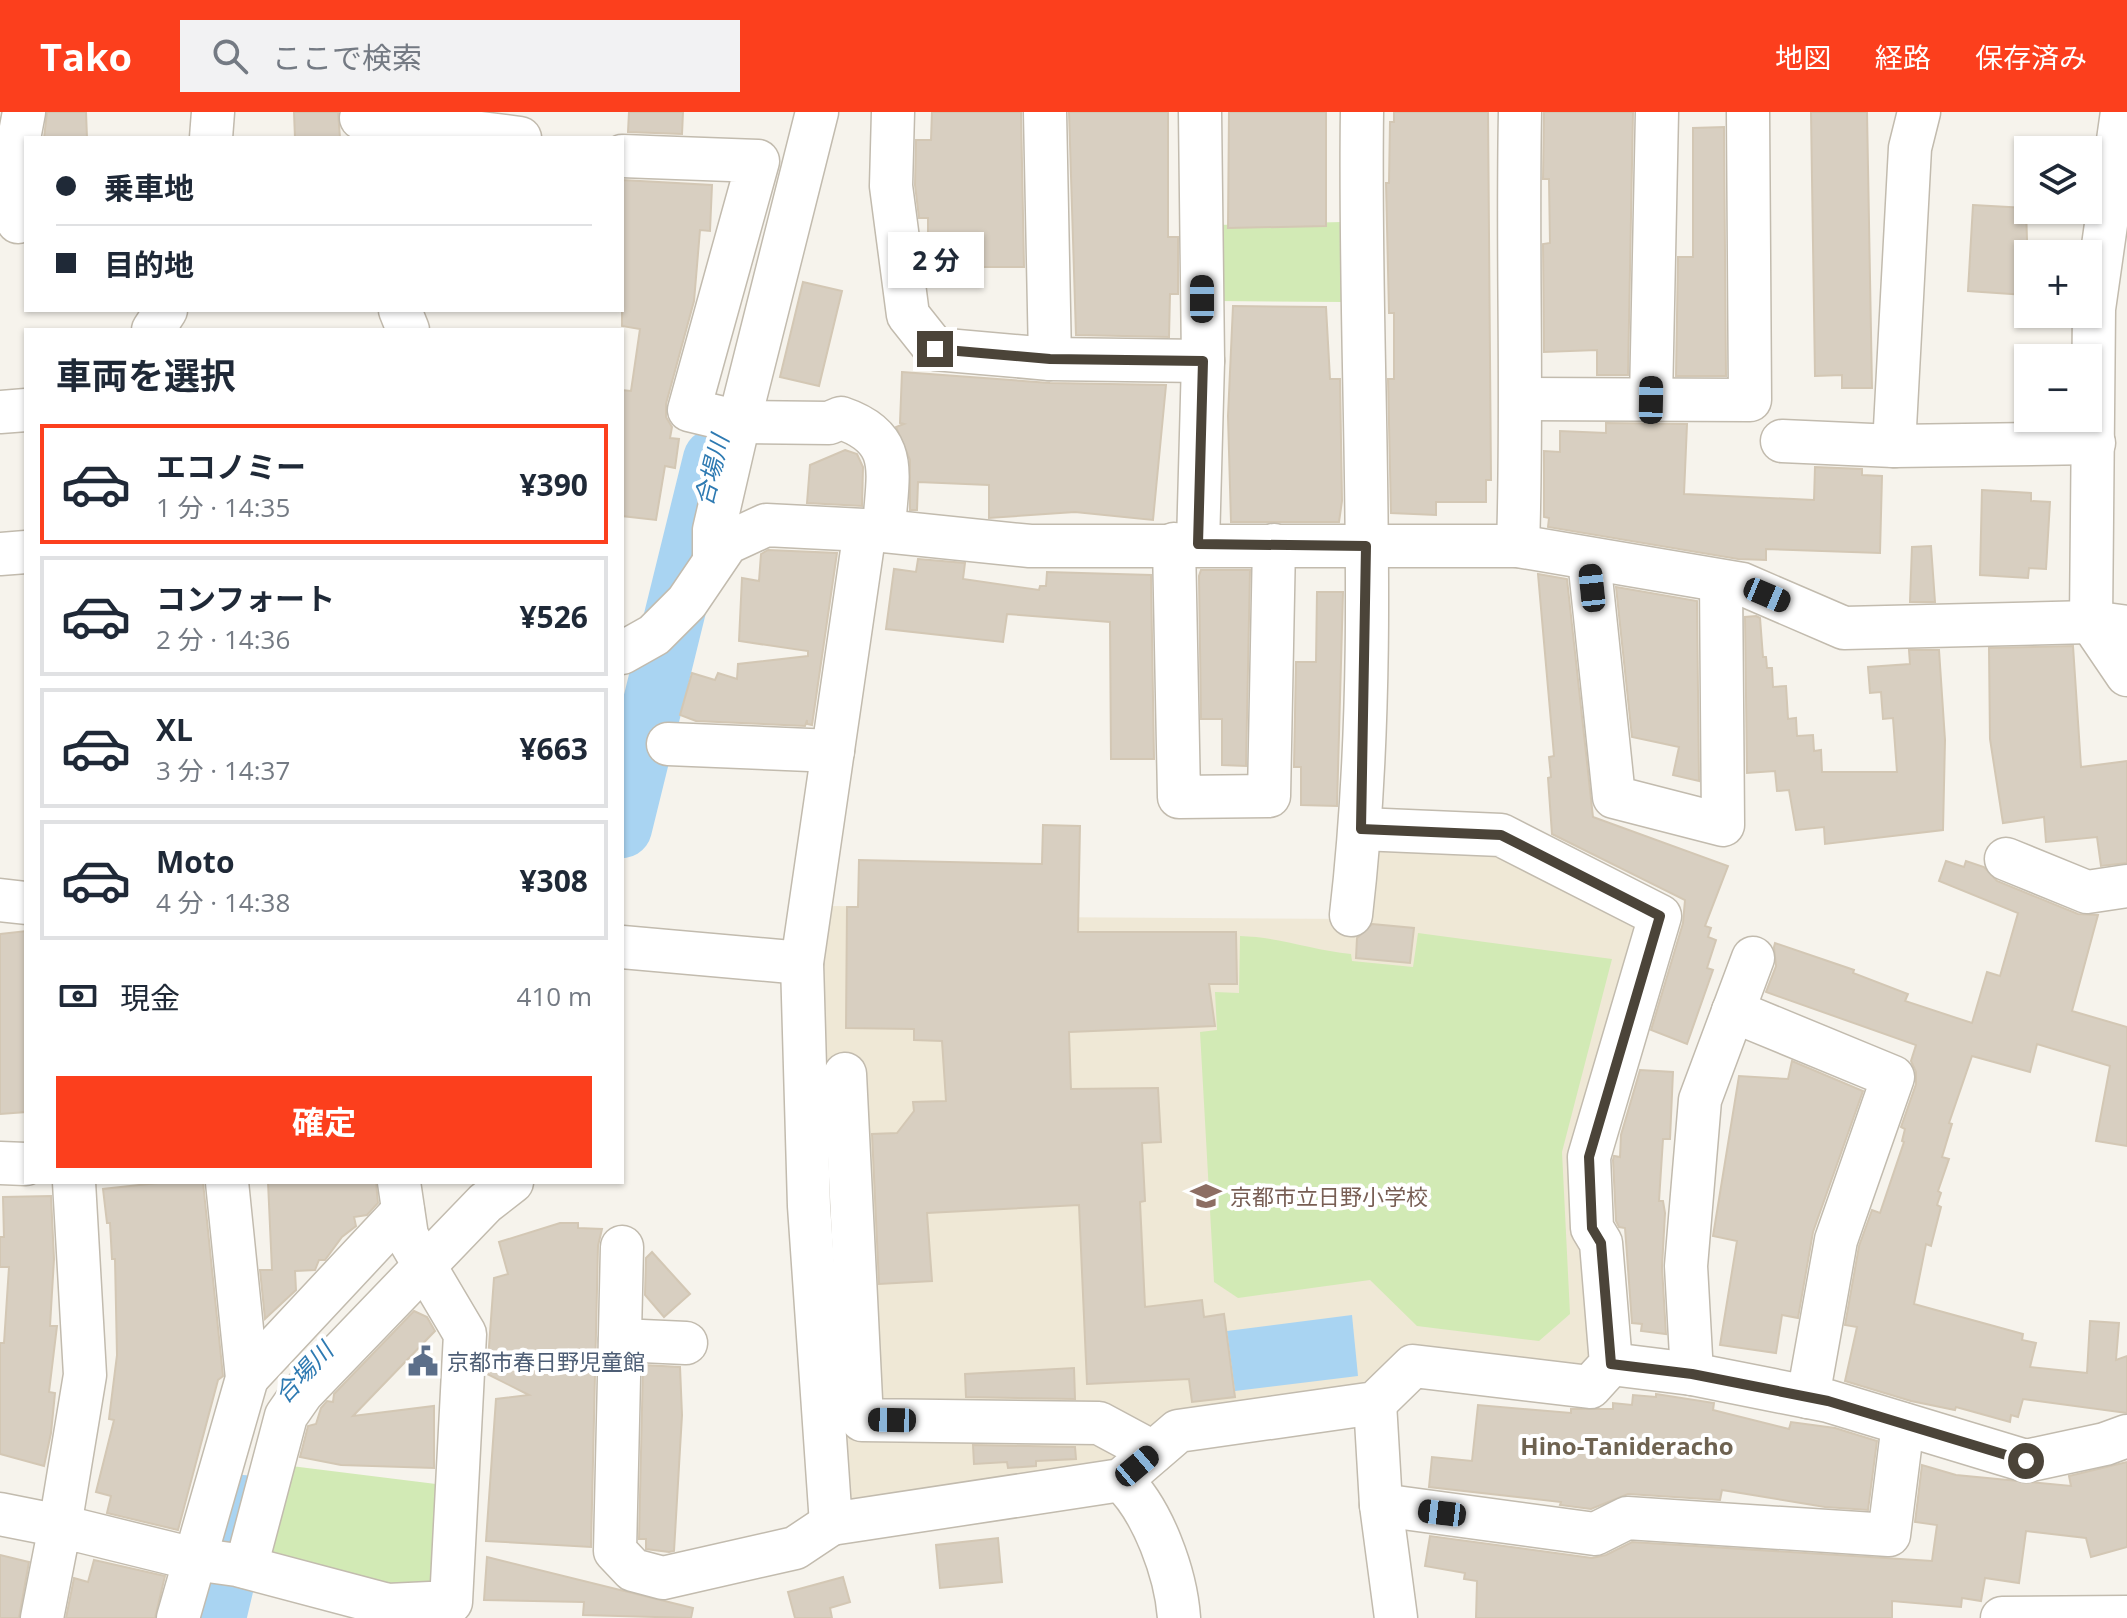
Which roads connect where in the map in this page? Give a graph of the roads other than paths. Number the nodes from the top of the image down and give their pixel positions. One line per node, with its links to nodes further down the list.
1 (24, 112): 18 (street)
2 (213, 112): 14 (street)
3 (817, 112): 17 (street)
4 (893, 112): 20 (street)
5 (1045, 112): 20 (street)
6 (1200, 112): 21 (street)
7 (1362, 112): 33 (street)
8 (1520, 112): 22 (street)
9 (1657, 112): 23 (street)
10 (1748, 112): 23 (street)
11 (1919, 112): 29 (street)
12 (2123, 119): 19 (street)
13 (360, 123): 15 (street)
14 (211, 136)
15 (499, 136)
16 (624, 156): 17 (street)
17 (784, 158): 26 (street)
18 (12, 200)
19 (2111, 304): 28 (street)
20 (1050, 359): 21 (street)
21 (1203, 361): 31 (street)
22 (1523, 399): 23 (street); 34 (street)
23 (1651, 400)
24 (24, 410): 25 (street)
25 (0, 412)
26 (728, 419): 30 (street); 38 (street)
27 (1782, 441): 29 (street)
28 (2094, 443): 29 (street); 40 (street)
29 (1894, 446)
30 (874, 530): 31 (street); 38 (street); 44 (street)
31 (1186, 544): 32 (street); 32 (street)
32 (1274, 545): 33 (street)
33 (1366, 546): 34 (street); 45 (street)
34 (1518, 546): 37 (street)
35 (24, 552): 36 (street)
36 (0, 554)
37 (1589, 559): 39 (street); 39 (street)
38 (714, 560): 41 (street)
39 (1721, 581): 40 (street)
40 (2109, 624): 42 (street)
41 (638, 644)
42 (2127, 675)
43 (668, 744): 44 (street)
44 (833, 751): 53 (street)
45 (1361, 829): 50 (street); 65 (street)
46 (2006, 859): 47 (street)
47 (2127, 886)
48 (0, 900): 49 (street)
49 (24, 903)
50 (1351, 915)
51 (624, 947): 53 (street)
52 (1753, 958): 54 (street)
53 (802, 963): 76 (street)
54 (1733, 1011): 66 (street); 68 (street)
55 (845, 1074): 72 (street)
56 (0, 1163): 57 (street)
57 (24, 1164)
58 (74, 1184): 77 (street)
59 (227, 1184): 67 (street)
60 (509, 1184): 61 (street)
61 (411, 1231): 67 (street); 78 (street); 78 (street)
62 (622, 1247): 63 (street)
63 (620, 1340): 64 (street); 76 (street)
64 (686, 1343)
65 (1611, 1364): 66 (street); 69 (street)
66 (1692, 1374): 68 (street)
67 (247, 1378): 78 (street)
68 (1808, 1397): 70 (street)
69 (1375, 1403): 72 (street); 74 (street)
70 (1903, 1424): 71 (street); 74 (street)
71 (2127, 1436)
72 (1153, 1452): 73 (street)
73 (1121, 1480): 76 (street); 82 (street)
74 (1381, 1505): 83 (street)
75 (0, 1514): 77 (street)
76 (831, 1524)
77 (60, 1526): 78 (street); 80 (street)
78 (222, 1563): 81 (street)
79 (2127, 1617): 84 (street)
80 (42, 1618)
81 (178, 1618)
82 (1179, 1618)
83 (1396, 1618)
84 (2002, 1618)

